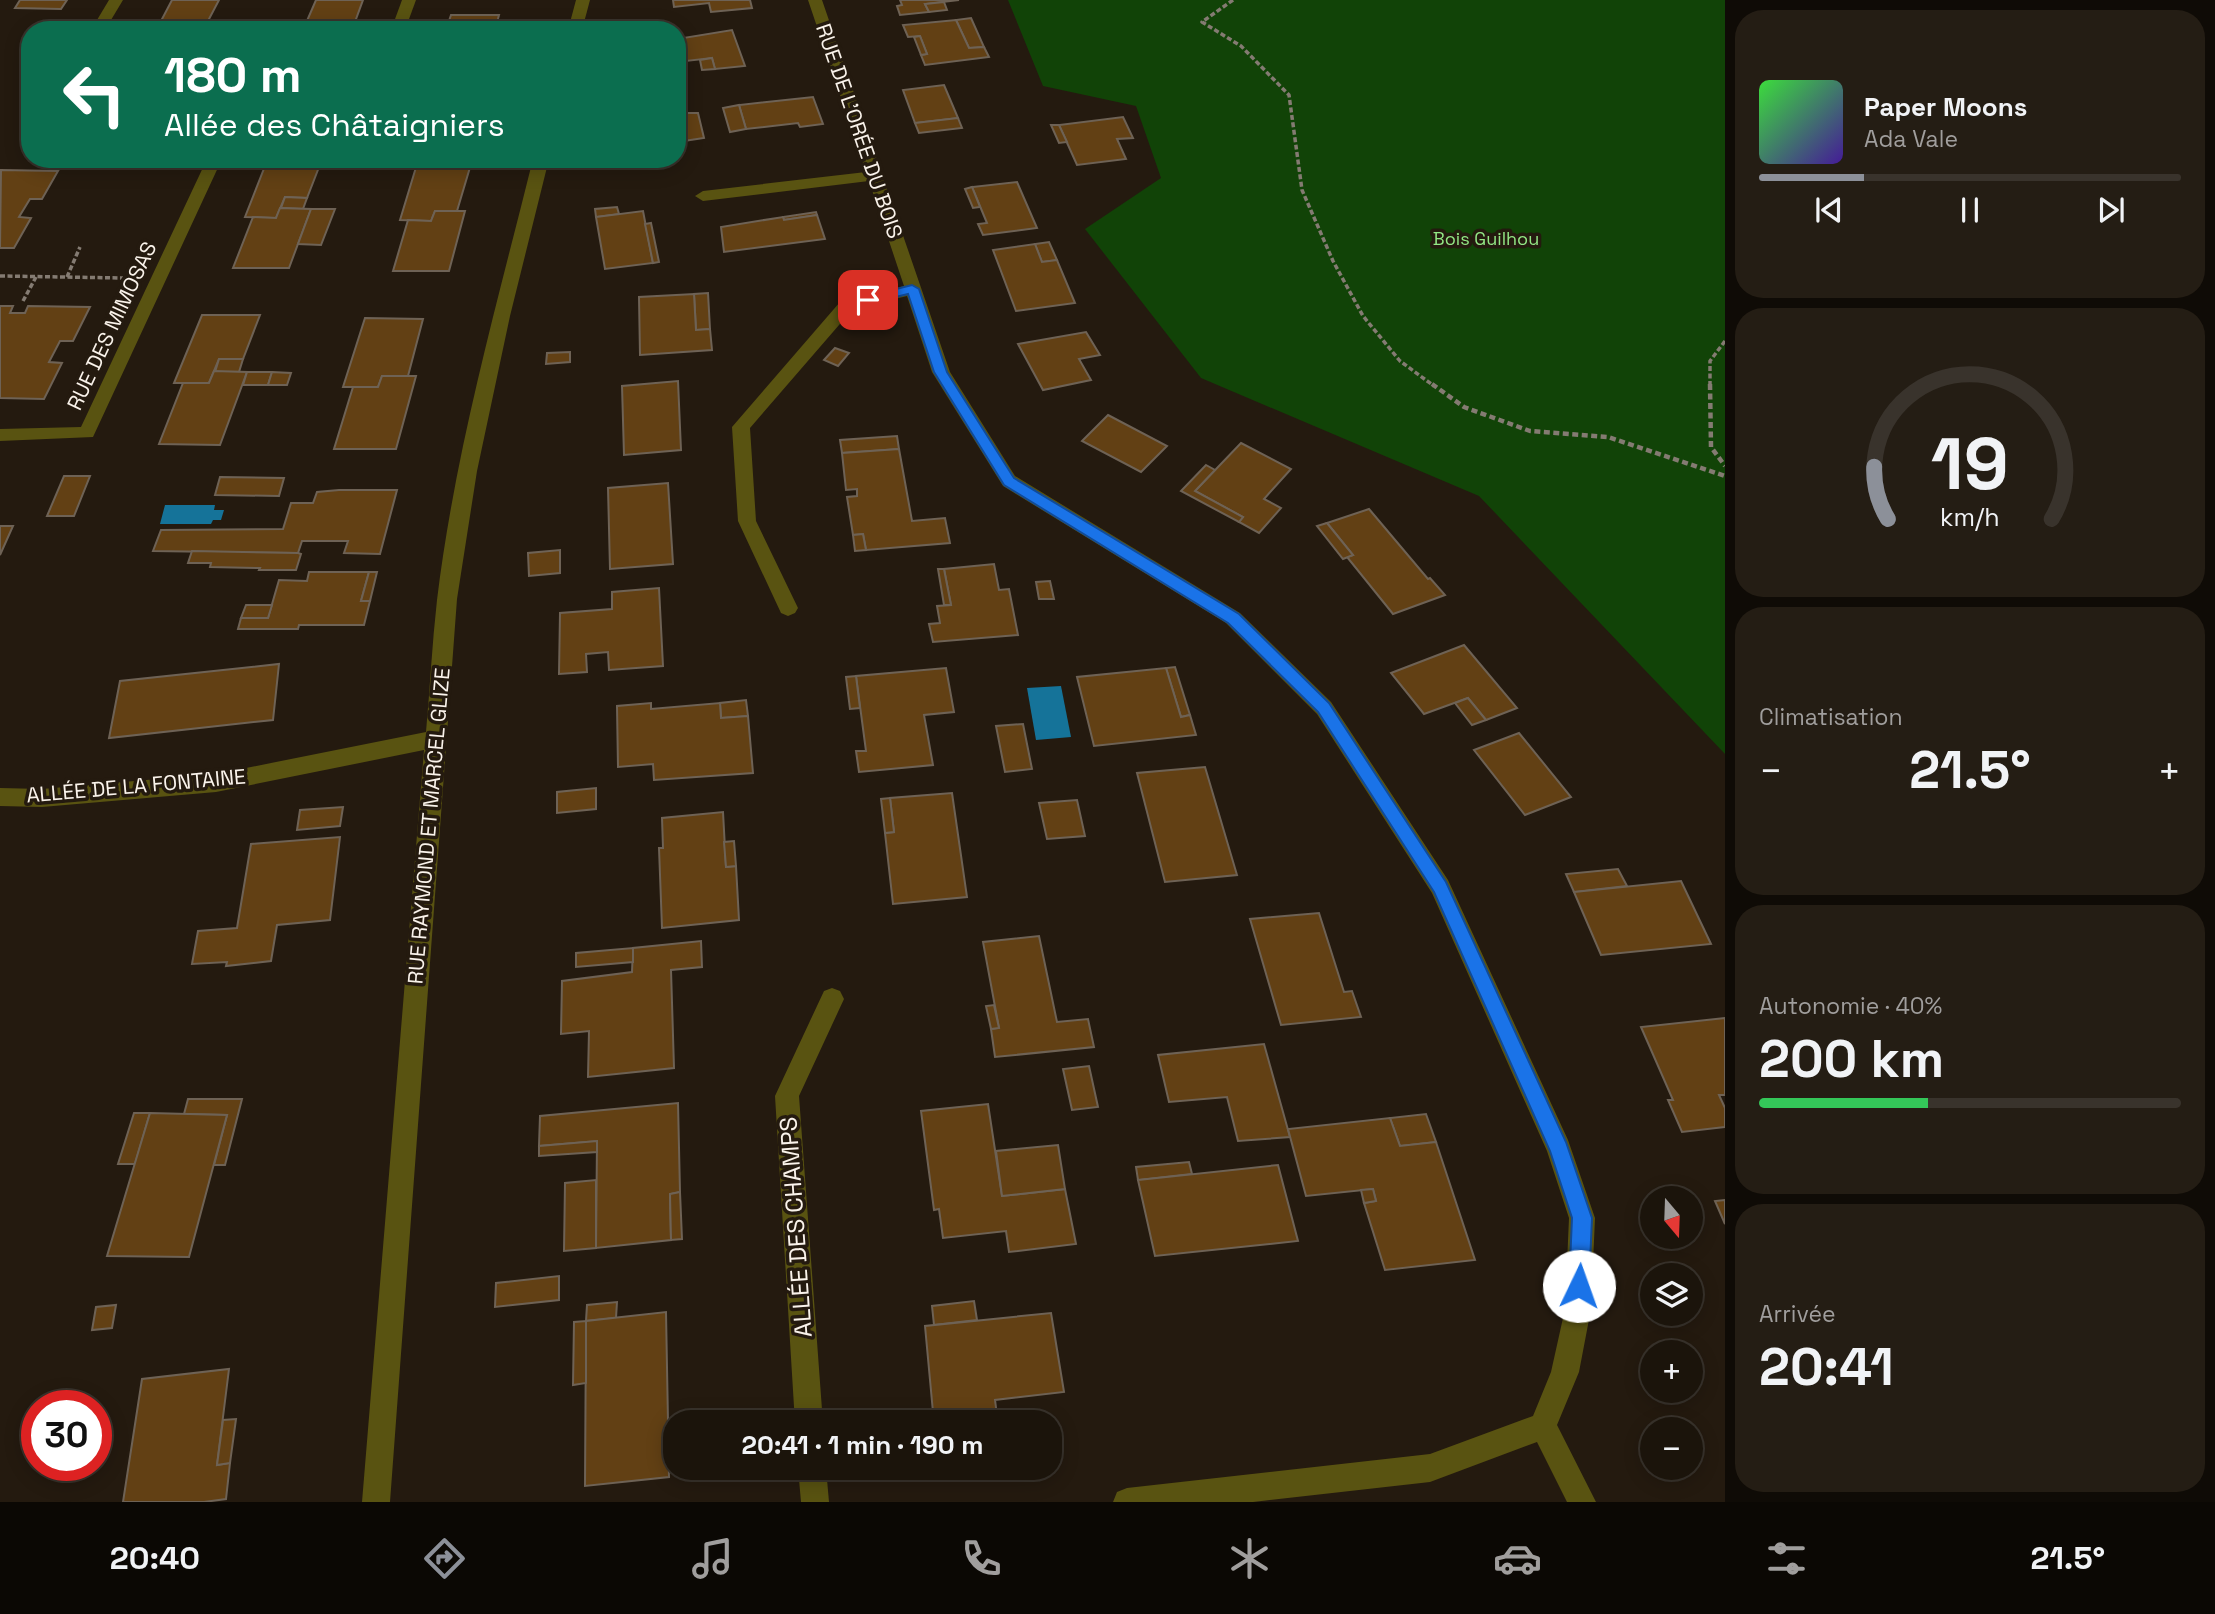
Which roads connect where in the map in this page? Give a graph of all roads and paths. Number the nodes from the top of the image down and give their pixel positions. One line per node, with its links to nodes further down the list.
1 (116, 0): 6 (street)
2 (409, 0): 7 (street)
3 (583, 0): 8 (street)
4 (815, 0): 11 (street, RUE DE L'ORÉE DU BOIS)
5 (1233, 0): 23 (path)
6 (103, 21)
7 (401, 21)
8 (577, 21)
9 (211, 168): 17 (street, RUE DES MIMOSAS)
10 (539, 168): 25 (street, RUE RAYMOND ET MARCEL GLIZE)
11 (875, 176): 12 (street); 18 (street, RUE DE L'ORÉE DU BOIS)
12 (703, 196)
13 (80, 247): 16 (path)
14 (0, 276): 15 (path)
15 (36, 276): 16 (path); 19 (path)
16 (66, 277): 17 (path)
17 (159, 279): 21 (street, RUE DES MIMOSAS)
18 (912, 289): 24 (street); 29 (street, RUE DE L'ORÉE DU BOIS)
19 (23, 301)
20 (1725, 341): 22 (path)
21 (0, 435)
22 (1725, 466)
23 (1725, 476)
24 (788, 608)
25 (436, 739): 26 (street, ALLÉE DE LA FONTAINE); 31 (street, RUE RAYMOND ET MARCEL GLIZE)
26 (0, 797)
27 (832, 999): 28 (street, ALLÉE DES CHAMPS)
28 (808, 1410)
29 (1543, 1426): 33 (street); 34 (street)
30 (813, 1480): 32 (street)
31 (376, 1502)
32 (815, 1502)
33 (1127, 1502)
34 (1582, 1502)

